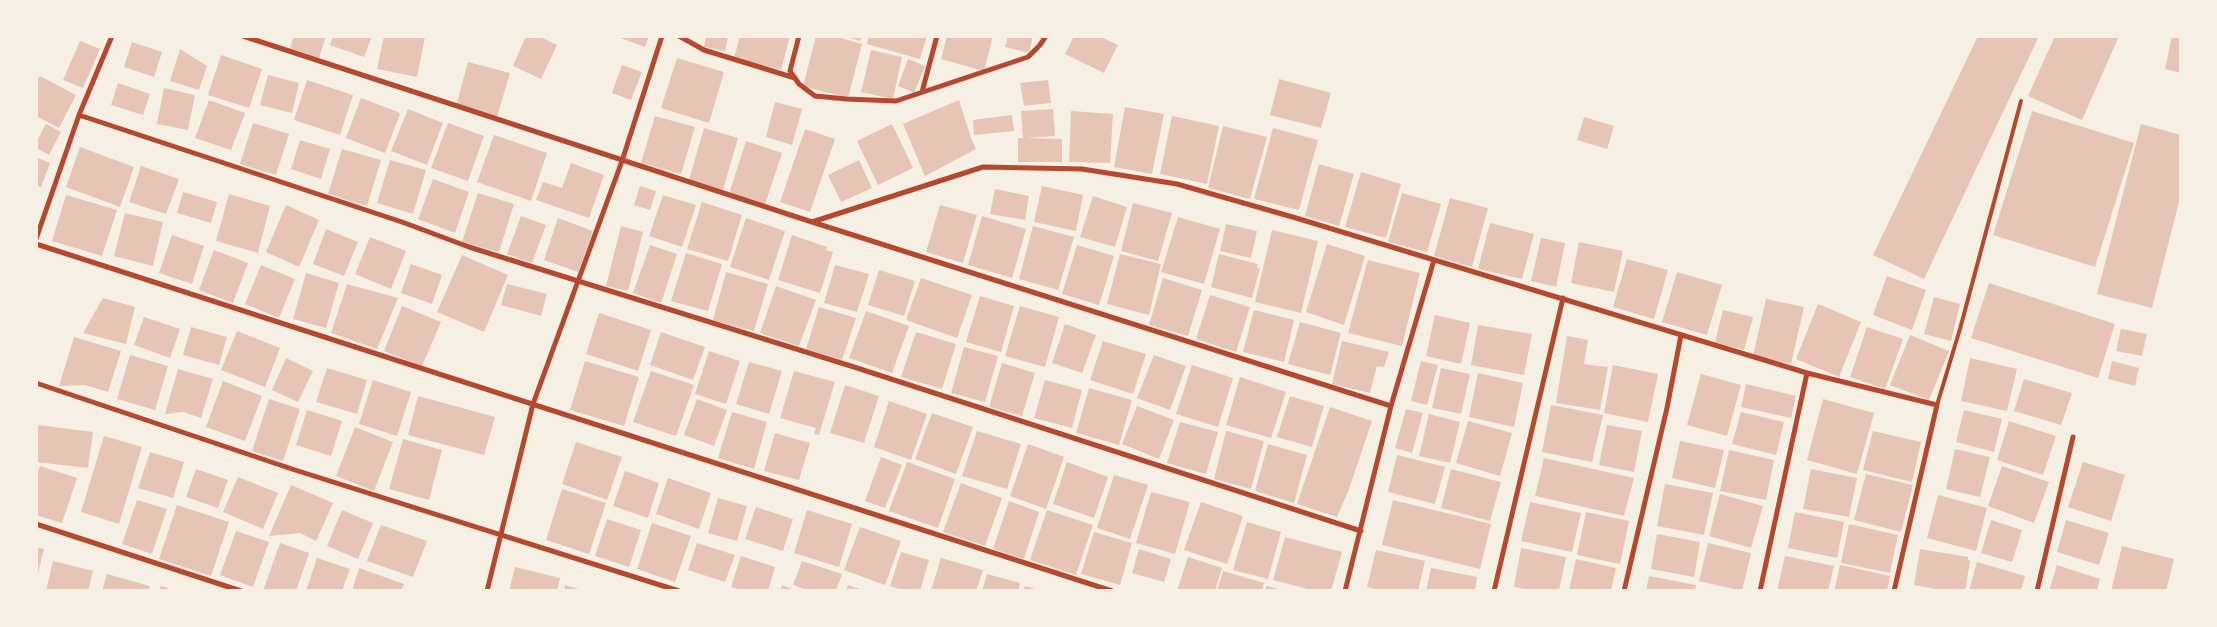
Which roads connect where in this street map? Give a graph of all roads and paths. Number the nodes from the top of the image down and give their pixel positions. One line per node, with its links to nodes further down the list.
1 (112, 36): 11 (street)
2 (243, 36): 12 (street)
3 (662, 36): 12 (street)
4 (679, 36): 8 (street)
5 (799, 36): 8 (street)
6 (937, 36): 9 (street)
7 (1046, 36): 9 (street)
8 (795, 79): 9 (street)
9 (922, 92)
10 (2021, 101): 23 (lane)
11 (79, 115): 14 (street); 17 (street)
12 (622, 161): 13 (street); 17 (street)
13 (812, 222): 16 (street); 24 (street)
14 (36, 239)
15 (36, 244): 22 (street)
16 (1434, 260): 18 (street); 24 (street)
17 (578, 281): 22 (street); 27 (street)
18 (1562, 298): 19 (street); 34 (street)
19 (1681, 335): 20 (street); 35 (street)
20 (1808, 373): 23 (street); 36 (street)
21 (36, 383): 28 (street)
22 (533, 404): 28 (street); 32 (street)
23 (1937, 405): 37 (street)
24 (1392, 406): 27 (street)
25 (2073, 437): 38 (street)
26 (36, 524): 29 (street)
27 (1361, 531): 33 (street)
28 (502, 534): 30 (street); 31 (street)
29 (241, 591)
30 (487, 591)
31 (679, 591)
32 (1112, 591)
33 (1344, 591)
34 (1494, 591)
35 (1624, 591)
36 (1760, 591)
37 (1894, 591)
38 (2037, 591)

